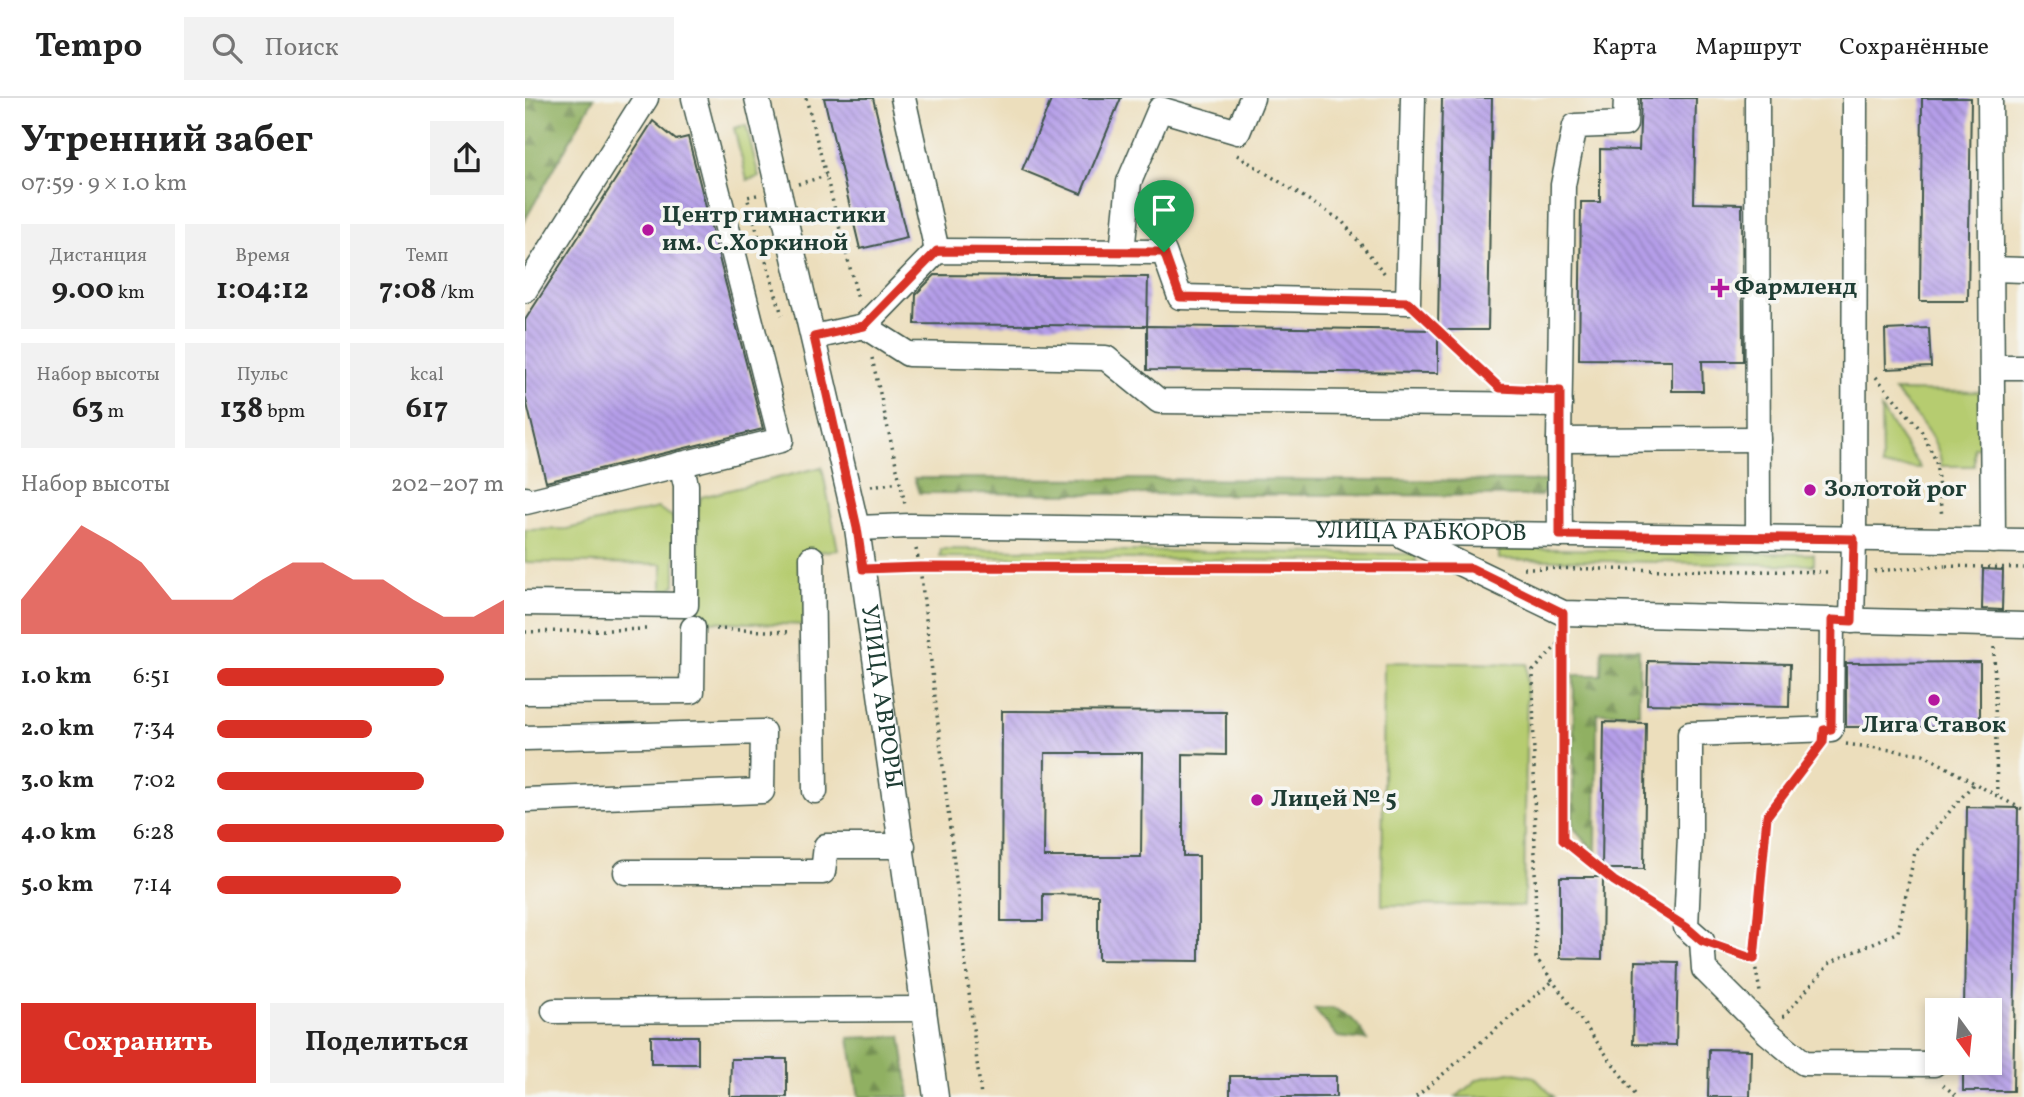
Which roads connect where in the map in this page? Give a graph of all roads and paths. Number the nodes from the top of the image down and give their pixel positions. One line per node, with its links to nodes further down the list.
1 (646, 98): 16 (street)
2 (695, 98): 27 (street)
3 (757, 98): 19 (street, УЛИЦА АВРОРЫ)
4 (903, 98): 12 (street)
5 (1252, 98): 13 (street)
6 (1413, 98): 17 (street)
7 (1626, 98): 24 (street)
8 (1758, 98): 25 (street)
9 (1855, 98): 34 (street)
10 (1990, 98): 14 (street)
11 (1236, 155): 17 (path)
12 (937, 251): 13 (street); 18 (street)
13 (1122, 252): 17 (street)
14 (1992, 269): 15 (street); 20 (street)
15 (2024, 270)
16 (525, 290)
17 (1408, 302): 23 (path)
18 (864, 326): 19 (street); 24 (street)
19 (814, 337): 30 (street, УЛИЦА АВРОРЫ)
20 (1993, 367): 21 (street); 36 (street)
21 (2024, 367)
22 (1873, 373): 35 (path)
23 (1500, 388)
24 (1560, 405): 26 (street)
25 (1758, 439): 26 (street); 33 (street)
26 (1559, 440): 32 (street)
27 (681, 464): 28 (street); 45 (street)
28 (525, 501)
29 (910, 526): 30 (street, УЛИЦА РАБКОРОВ); 31 (street, УЛИЦА РАБКОРОВ); 40 (path)
30 (857, 528): 43 (street, УЛИЦА АВРОРЫ)
31 (1396, 533): 32 (street, УЛИЦА РАБКОРОВ); 46 (street)
32 (1560, 535): 33 (street, УЛИЦА РАБКОРОВ)
33 (1758, 538): 34 (street, УЛИЦА РАБКОРОВ)
34 (1854, 539): 35 (street, УЛИЦА РАБКОРОВ); 44 (street)
35 (1945, 540): 36 (street, УЛИЦА РАБКОРОВ)
36 (1993, 541): 37 (street, УЛИЦА РАБКОРОВ)
37 (2024, 541)
38 (813, 558): 56 (street)
39 (1945, 566): 44 (path)
40 (920, 567): 41 (path); 43 (path); 72 (path)
41 (1416, 568)
42 (1513, 568): 44 (path)
43 (863, 569): 60 (street, УЛИЦА АВРОРЫ)
44 (1853, 572): 47 (street)
45 (525, 603)
46 (1563, 613): 47 (street); 51 (path)
47 (1842, 621): 48 (street); 53 (street)
48 (1994, 624): 49 (street); 57 (path)
49 (2024, 625)
50 (693, 628): 52 (street)
51 (1563, 639): 62 (path); 64 (path)
52 (525, 692)
53 (1824, 736): 55 (path); 62 (street); 63 (path)
54 (525, 738): 58 (street)
55 (1975, 782): 57 (path); 68 (path)
56 (815, 791)
57 (1997, 796): 59 (path)
58 (525, 800)
59 (2024, 810)
60 (903, 846): 61 (street); 66 (street, УЛИЦА АВРОРЫ)
61 (627, 872)
62 (1694, 934): 63 (path); 68 (street)
63 (1754, 959): 65 (path)
64 (1553, 981): 73 (path); 74 (path)
65 (1761, 996)
66 (924, 1009): 67 (street); 71 (street, УЛИЦА АВРОРЫ)
67 (554, 1011)
68 (1768, 1033): 69 (street)
69 (1925, 1071)
70 (1939, 1075): 75 (path)
71 (936, 1097)
72 (981, 1097)
73 (1416, 1097)
74 (1637, 1097)
75 (1958, 1097)

